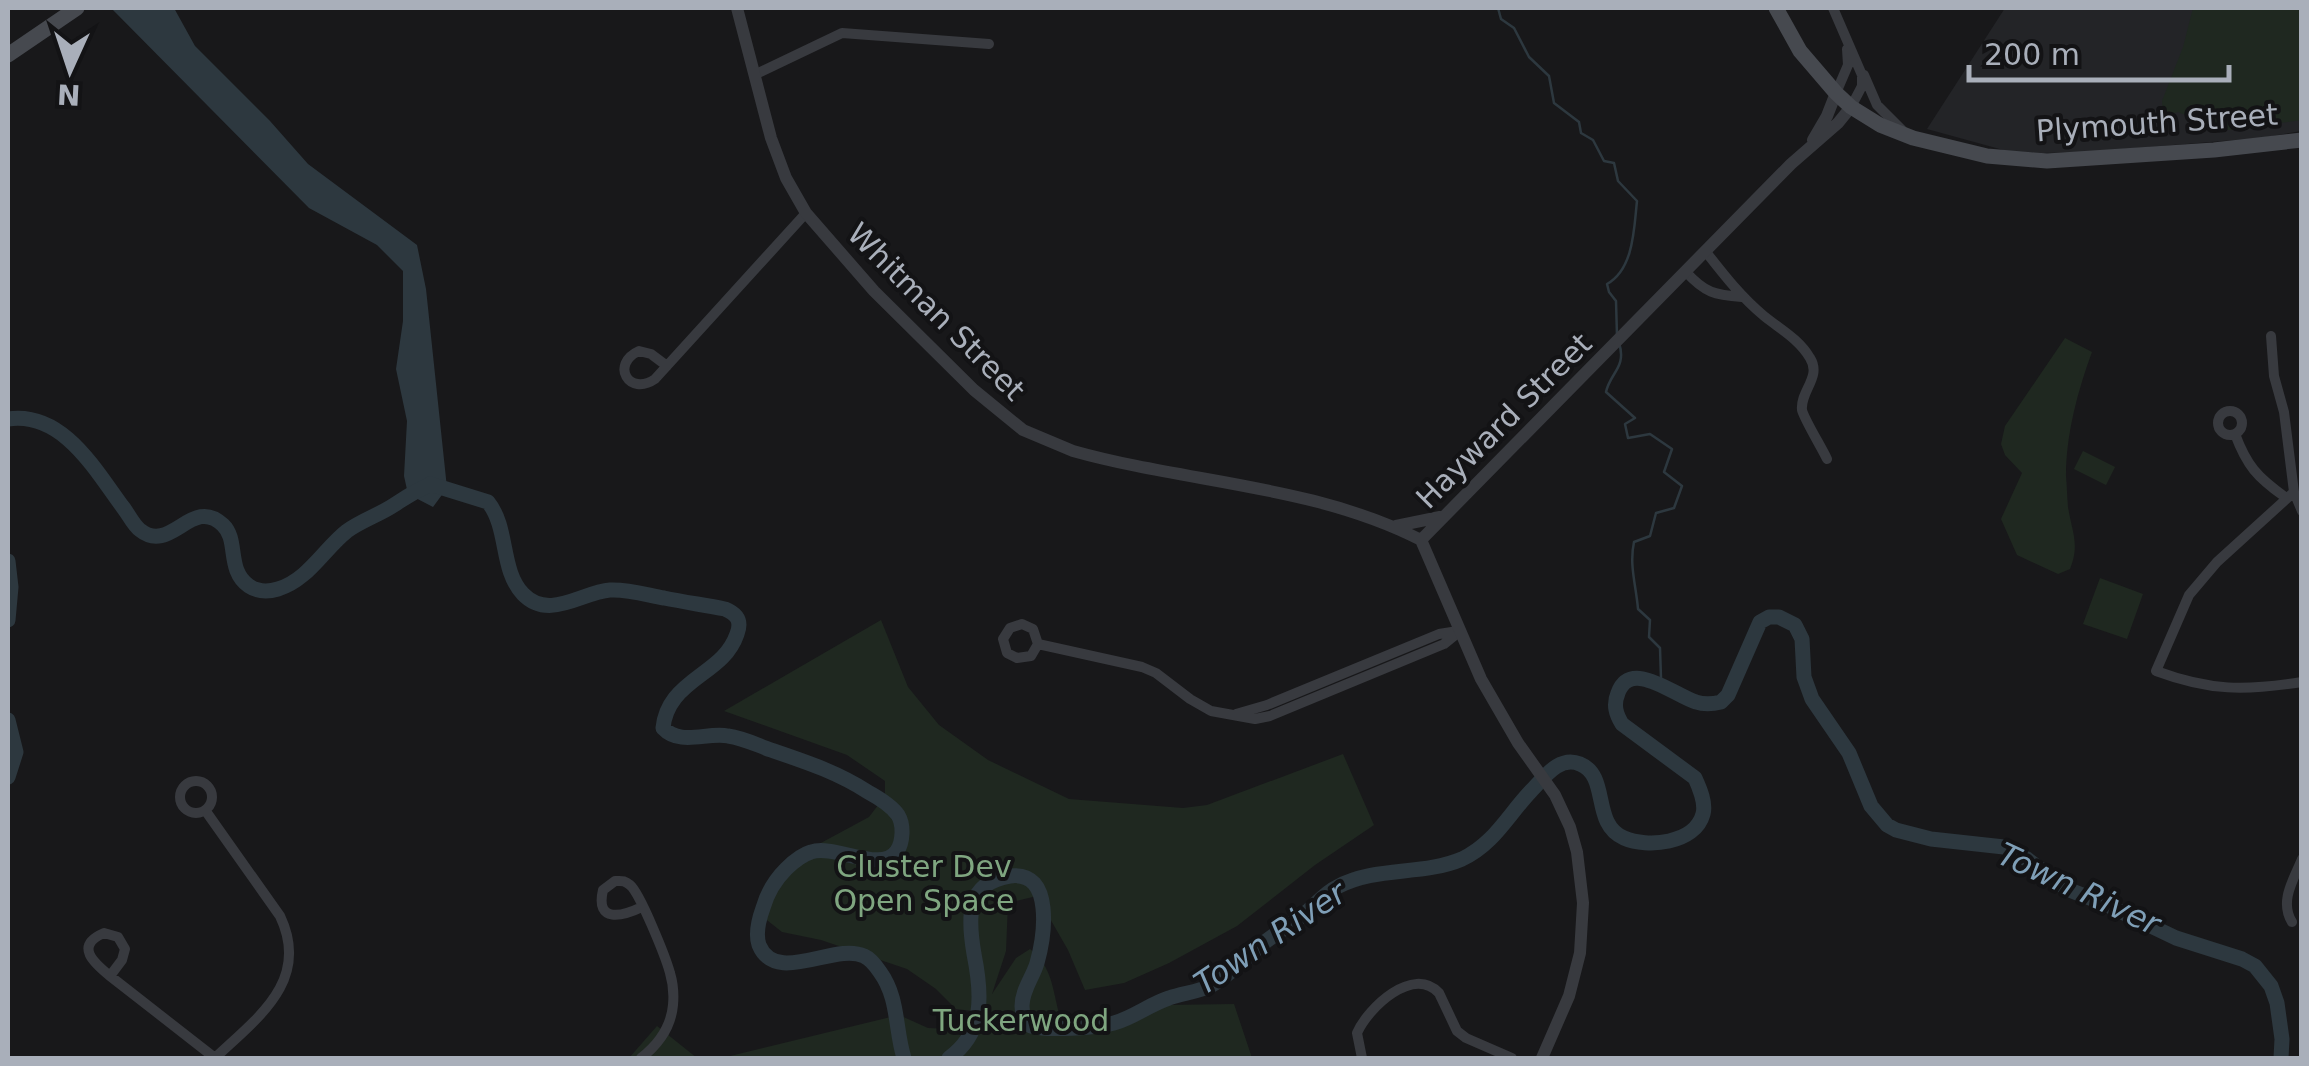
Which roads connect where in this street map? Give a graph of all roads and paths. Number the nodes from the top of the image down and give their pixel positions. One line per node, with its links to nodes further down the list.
1 (77, 8): 7 (main road)
2 (737, 8): 9 (street, Whitman Street)
3 (1776, 8): 10 (main road, Plymouth Street)
4 (1833, 8): 5 (street)
5 (1845, 38): 8 (street); 10 (street)
6 (989, 44): 9 (street)
7 (8, 55)
8 (1858, 61): 11 (street); 12 (street)
9 (754, 74): 15 (street, Whitman Street)
10 (1836, 93): 11 (main road, Plymouth Street); 14 (street, Hayward Street)
11 (1852, 106): 12 (main road, Plymouth Street); 14 (street, Hayward Street)
12 (1910, 138): 13 (main road, Plymouth Street)
13 (2302, 140)
14 (1808, 148): 16 (street, Hayward Street)
15 (806, 214): 20 (street); 26 (street, Whitman Street)
16 (1706, 252): 17 (street, Hayward Street); 18 (street)
17 (1686, 272): 18 (street); 25 (street, Hayward Street)
18 (1743, 297): 22 (street)
19 (2270, 336): 23 (street)
20 (667, 366)
21 (2235, 434): 23 (street)
22 (1827, 459)
23 (2289, 494): 24 (street); 30 (street)
24 (2302, 512)
25 (1443, 516): 26 (street); 27 (street, Hayward Street)
26 (1394, 526): 27 (street, Whitman Street)
27 (1421, 540): 28 (street, Hayward Street)
28 (1460, 631): 29 (street); 40 (street, Hayward Street)
29 (1038, 644)
30 (2302, 682)
31 (206, 810): 36 (street)
32 (2302, 859): 34 (street)
33 (642, 908): 37 (street)
34 (2292, 922)
35 (110, 976): 36 (street)
36 (215, 1058)
37 (641, 1058)
38 (1362, 1058): 39 (street)
39 (1512, 1058)
40 (1542, 1058)

